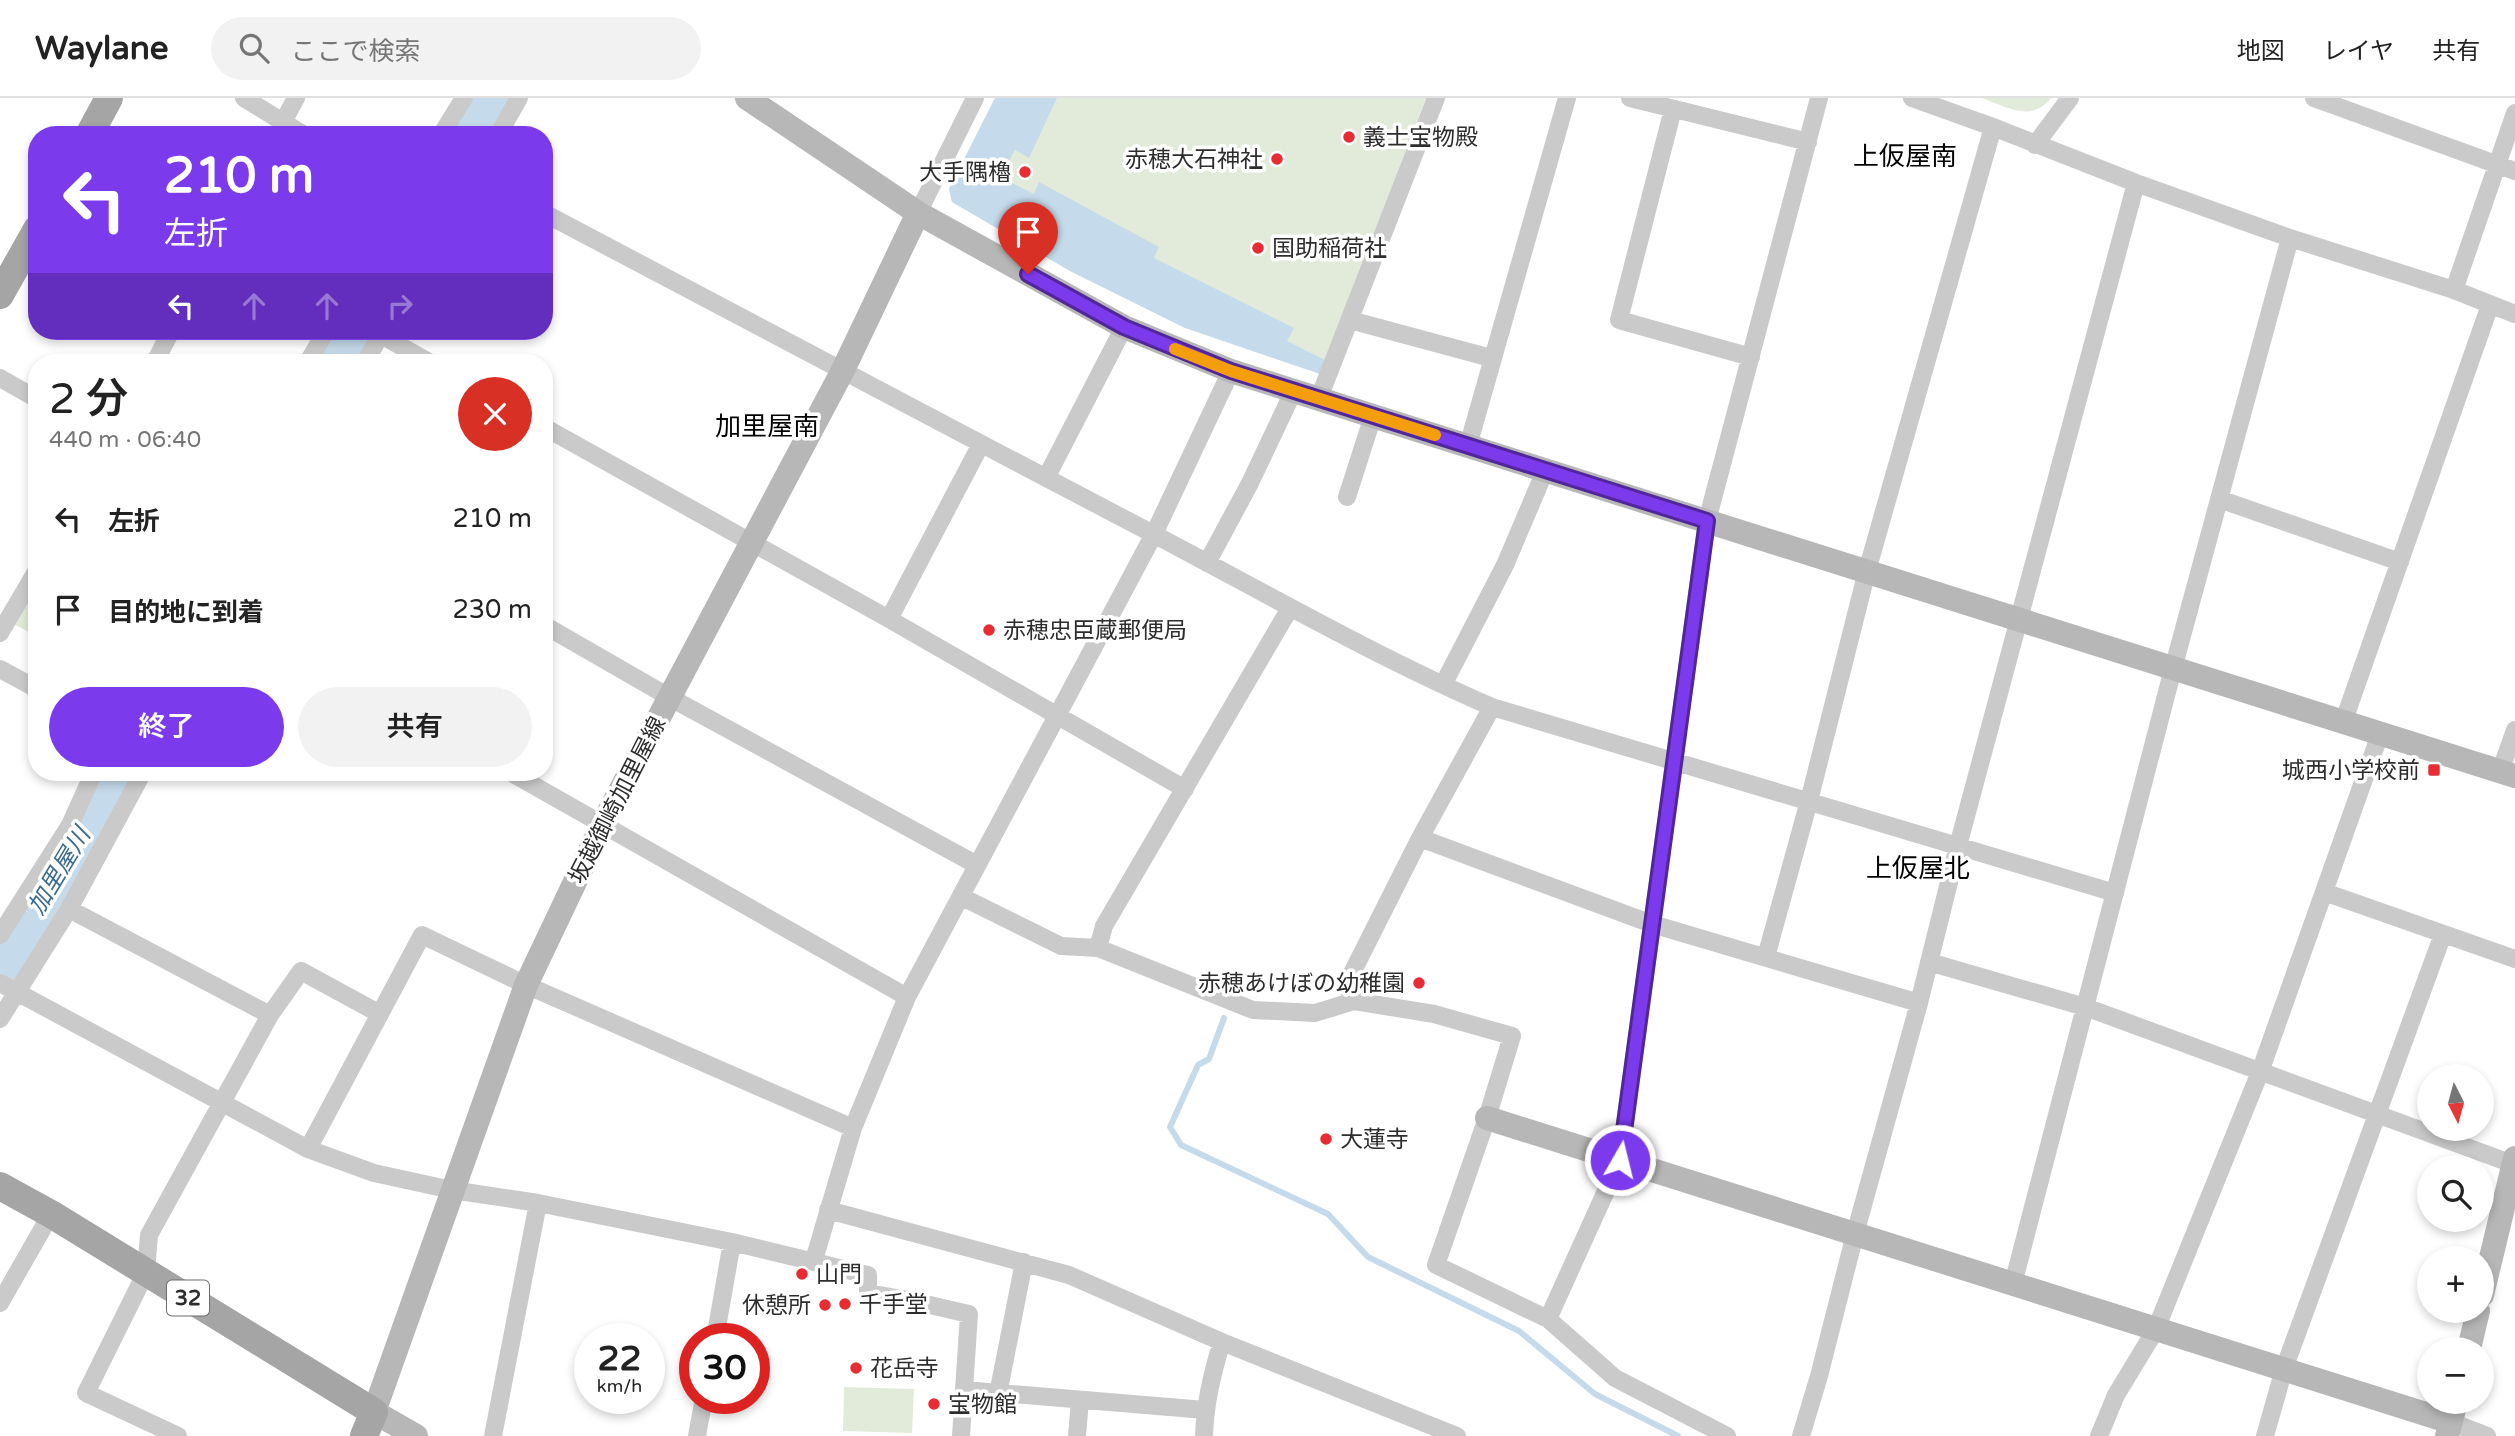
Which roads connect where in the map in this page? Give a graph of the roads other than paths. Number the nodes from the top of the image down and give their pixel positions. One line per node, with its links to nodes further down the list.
1 (109, 98): 17 (main road)
2 (244, 98): 18 (street)
3 (296, 98): 19 (street)
4 (464, 98): 20 (street)
5 (519, 98): 21 (street)
6 (747, 98): 28 (street)
7 (975, 98): 28 (street)
8 (1437, 98): 36 (street)
9 (1567, 98): 41 (street)
10 (1630, 98): 15 (street)
11 (1819, 98): 23 (street)
12 (1912, 98): 22 (street)
13 (2070, 98): 24 (street)
14 (2314, 98): 25 (street)
15 (1673, 109): 23 (street); 40 (street)
16 (2515, 113): 25 (street)
17 (94, 126)
18 (277, 126)
19 (280, 126)
20 (447, 126)
21 (503, 126)
22 (1993, 127): 24 (street); 61 (street)
23 (1808, 142): 40 (street)
24 (2035, 145): 27 (street)
25 (2496, 163): 26 (street); 32 (street)
26 (2515, 171)
27 (2136, 183): 30 (street); 65 (street)
28 (918, 213): 37 (street); 43 (street, 坂越御崎加里屋線)
29 (553, 218): 43 (street)
30 (2290, 238): 32 (street); 55 (street)
31 (28, 245): 33 (main road)
32 (2454, 290): 34 (street)
33 (0, 295)
34 (2490, 305): 35 (street); 59 (street)
35 (2515, 314)
36 (1350, 320): 41 (street); 47 (street)
37 (1124, 327): 42 (street); 53 (street)
38 (393, 340): 39 (street)
39 (416, 354)
40 (1751, 356): 56 (street)
41 (1491, 358): 51 (street)
42 (1231, 371): 45 (street); 57 (street)
43 (842, 372): 50 (street); 58 (street, 坂越御崎加里屋線)
44 (0, 378): 46 (street)
45 (1294, 390): 47 (street); 60 (street)
46 (28, 393)
47 (1319, 398): 48 (street)
48 (1373, 416): 51 (street); 54 (street)
49 (553, 432): 58 (street)
50 (981, 444): 53 (street); 64 (street)
51 (1468, 446): 52 (street)
52 (1545, 471): 56 (street); 71 (street)
53 (1046, 478): 57 (street)
54 (1347, 497)
55 (2219, 499): 59 (street); 69 (street)
56 (1707, 521): 61 (street); 78 (street)
57 (1154, 534): 60 (street); 74 (street)
58 (750, 542): 64 (street); 72 (street, 坂越御崎加里屋線)
59 (2400, 562): 75 (street)
60 (1207, 563): 63 (street)
61 (1867, 570): 65 (street); 84 (street)
62 (28, 585): 67 (street)
63 (1290, 608): 71 (street); 83 (street)
64 (889, 619): 74 (street)
65 (2020, 620): 69 (street); 87 (street)
66 (553, 630): 72 (street)
67 (0, 633)
68 (0, 669): 70 (street)
69 (2173, 669): 75 (street); 90 (street)
70 (28, 684)
71 (1443, 685): 73 (street)
72 (669, 697): 85 (street, 坂越御崎加里屋線); 88 (street)
73 (1492, 707): 78 (street); 86 (street)
74 (1056, 714): 83 (street); 88 (street)
75 (2343, 723): 77 (street)
76 (2515, 730): 79 (street)
77 (2380, 734): 79 (street); 89 (street)
78 (1675, 761): 84 (street); 93 (street)
79 (2508, 774)
80 (90, 781): 95 (street)
81 (138, 781): 92 (street)
82 (526, 781): 85 (street)
83 (1185, 789): 96 (street)
84 (1809, 801): 87 (street); 97 (street)
85 (603, 824): 101 (street, 坂越御崎加里屋線); 103 (street)
86 (1420, 838): 93 (street); 104 (street)
87 (1958, 846): 90 (street); 99 (street)
88 (977, 865): 91 (street)
89 (2324, 892): 94 (street); 110 (street)
90 (2115, 893): 106 (street)
91 (962, 897): 96 (street); 103 (street)
92 (69, 909): 102 (street); 108 (street)
93 (1652, 924): 97 (street); 116 (street)
94 (2443, 934): 98 (street); 112 (street)
95 (0, 935)
96 (1098, 948): 104 (street)
97 (1766, 957): 105 (street)
98 (2515, 958)
99 (1929, 962): 105 (street); 106 (street)
100 (0, 983): 102 (street)
101 (526, 985): 107 (street); 114 (street); 119 (street, 坂越御崎加里屋線)
102 (16, 993): 109 (street); 111 (street)
103 (907, 997): 114 (street)
104 (1353, 1001): 113 (street)
105 (1919, 1003): 123 (street)
106 (2085, 1007): 110 (street); 129 (street)
107 (380, 1014): 108 (street); 115 (street)
108 (270, 1015): 111 (street)
109 (0, 1019)
110 (2260, 1072): 112 (street); 133 (street)
111 (222, 1102): 115 (street); 128 (street)
112 (2379, 1115): 117 (street); 135 (street)
113 (1487, 1118): 116 (street); 131 (street)
114 (853, 1128): 121 (street)
115 (308, 1149): 119 (street)
116 (1620, 1160): 123 (street); 131 (street)
117 (2514, 1161): 125 (street)
118 (0, 1186): 122 (main road, 32)
119 (452, 1190): 120 (street); 142 (street, 坂越御崎加里屋線)
120 (538, 1203): 124 (street); 145 (street)
121 (828, 1210): 126 (street); 127 (street)
122 (51, 1214): 128 (main road, 32); 130 (street)
123 (1855, 1234): 129 (street); 152 (street)
124 (732, 1242): 126 (street); 132 (street)
125 (2494, 1246)
126 (814, 1260): 136 (street)
127 (1024, 1262): 134 (street); 137 (street)
128 (146, 1272): 142 (main road, 32); 143 (street)
129 (2013, 1284): 133 (street)
130 (0, 1303)
131 (1548, 1319): 151 (street)
132 (718, 1323)
133 (2156, 1329): 135 (street); 153 (street)
134 (1222, 1342): 139 (street); 150 (street)
135 (2284, 1369): 141 (street); 154 (street)
136 (964, 1390): 137 (street); 147 (street)
137 (998, 1394): 138 (street)
138 (1080, 1400): 139 (street); 148 (street)
139 (1205, 1410): 149 (street)
140 (701, 1414): 146 (street)
141 (2451, 1420): 155 (street)
142 (369, 1424): 144 (street)
143 (178, 1436)
144 (416, 1436)
145 (494, 1436)
146 (697, 1436)
147 (961, 1436)
148 (1077, 1436)
149 (1204, 1436)
150 (1457, 1436)
151 (1727, 1436)
152 (1801, 1436)
153 (2099, 1436)
154 (2265, 1436)
155 (2487, 1436)

